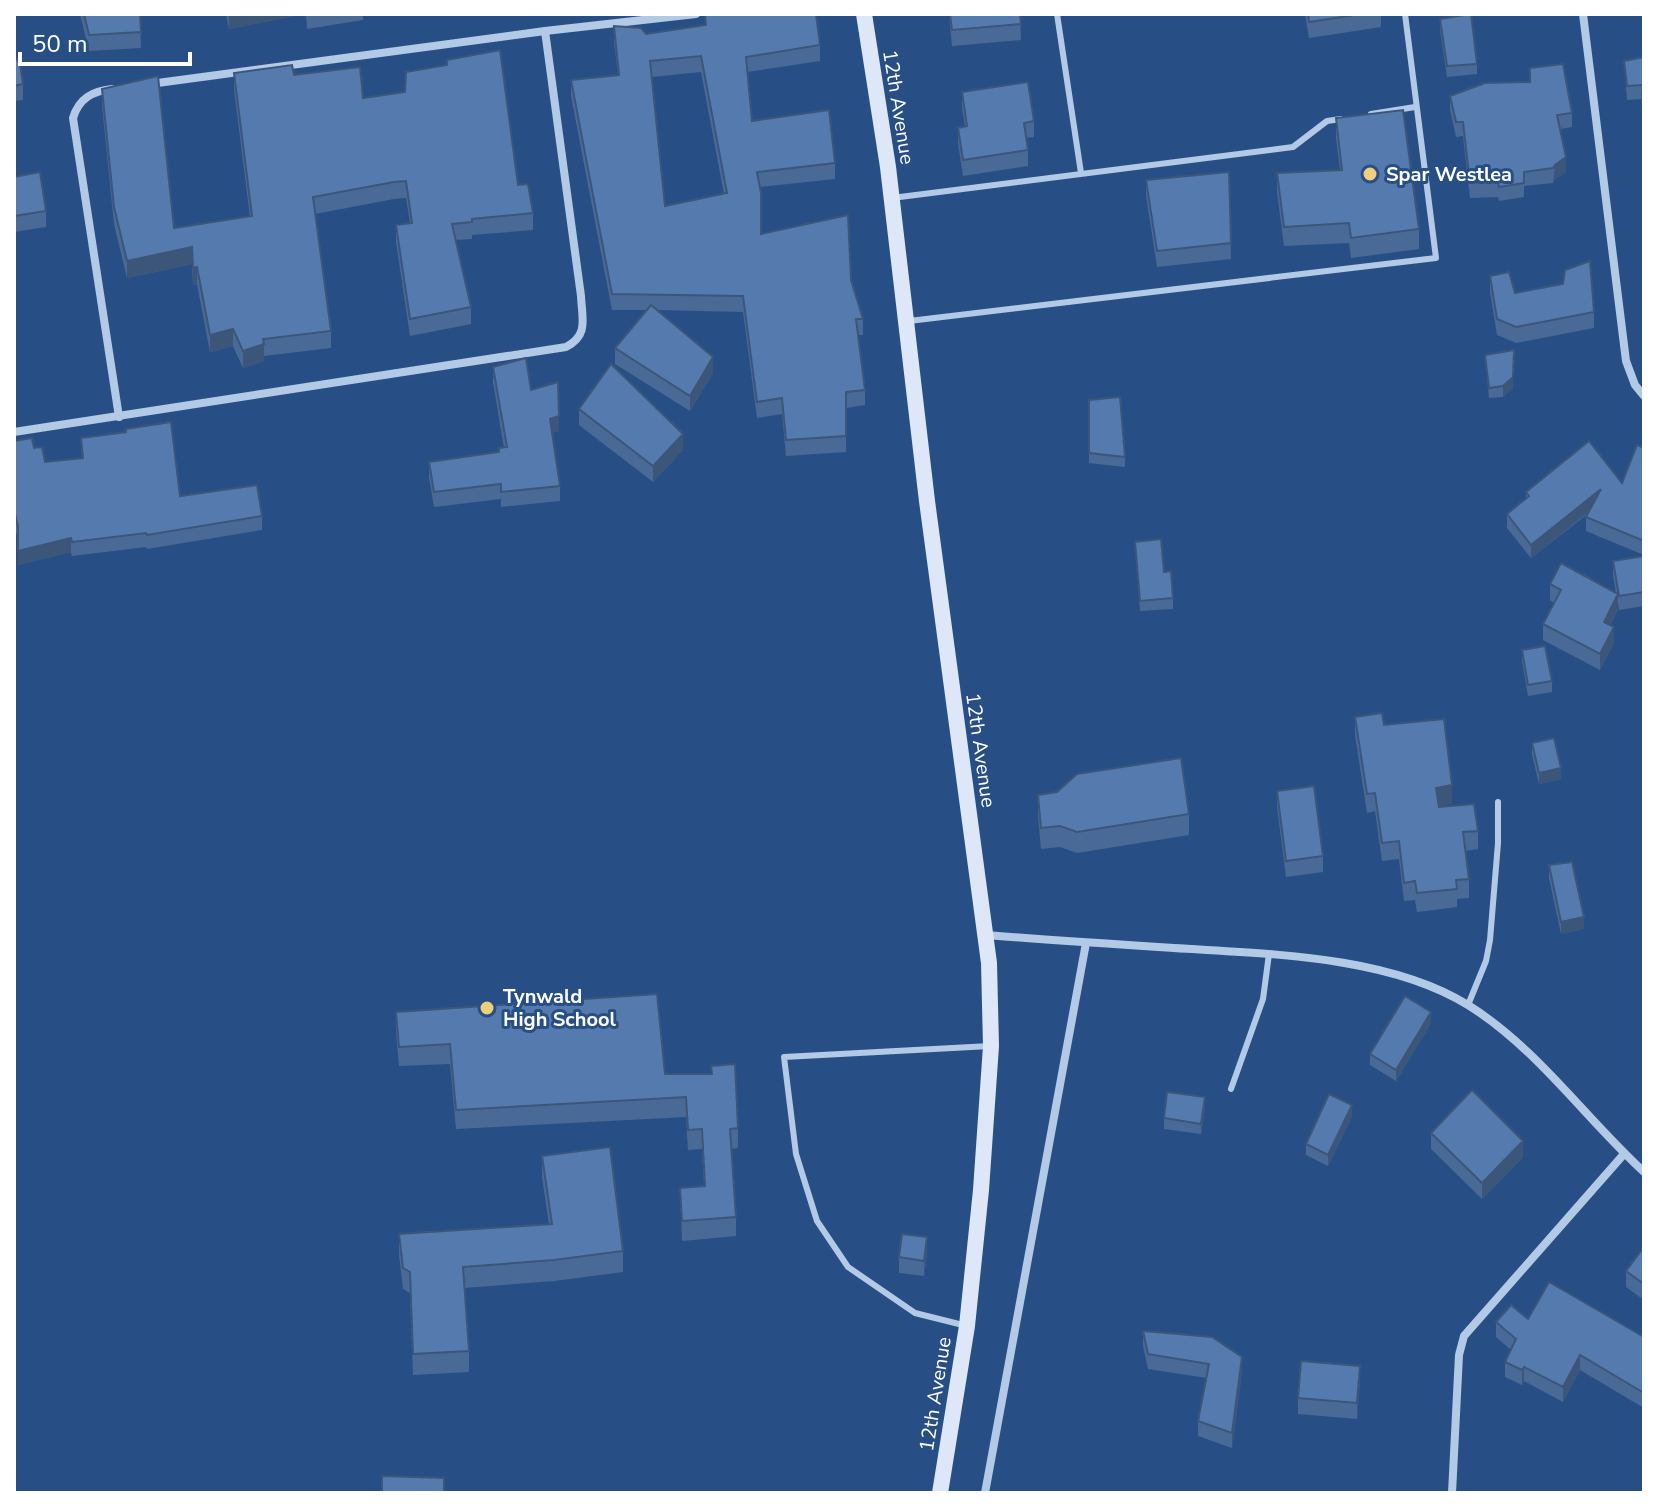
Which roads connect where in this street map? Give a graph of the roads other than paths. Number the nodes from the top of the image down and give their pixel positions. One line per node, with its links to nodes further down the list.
1 (696, 14): 6 (street)
2 (864, 14): 11 (street, 12th Avenue)
3 (1057, 14): 10 (lane)
4 (1405, 14): 9 (lane)
5 (1583, 14): 13 (street)
6 (545, 31): 7 (street); 14 (street)
7 (147, 84)
8 (117, 88): 14 (street)
9 (1415, 107): 10 (lane); 12 (lane)
10 (1081, 173): 11 (lane)
11 (891, 198): 12 (street, 12th Avenue)
12 (906, 321): 17 (street, 12th Avenue)
13 (1644, 396)
14 (119, 417): 15 (street)
15 (14, 432)
16 (1498, 802): 20 (lane)
17 (986, 935): 18 (street); 21 (street, 12th Avenue)
18 (1086, 943): 19 (street); 27 (street)
19 (1269, 954): 20 (street); 22 (lane)
20 (1468, 1005): 23 (street)
21 (991, 1046): 25 (street, 12th Avenue); 25 (lane)
22 (1231, 1089)
23 (1624, 1154): 24 (street); 28 (street)
24 (1644, 1172)
25 (967, 1326): 26 (street, 12th Avenue)
26 (940, 1493)
27 (985, 1493)
28 (1452, 1493)

